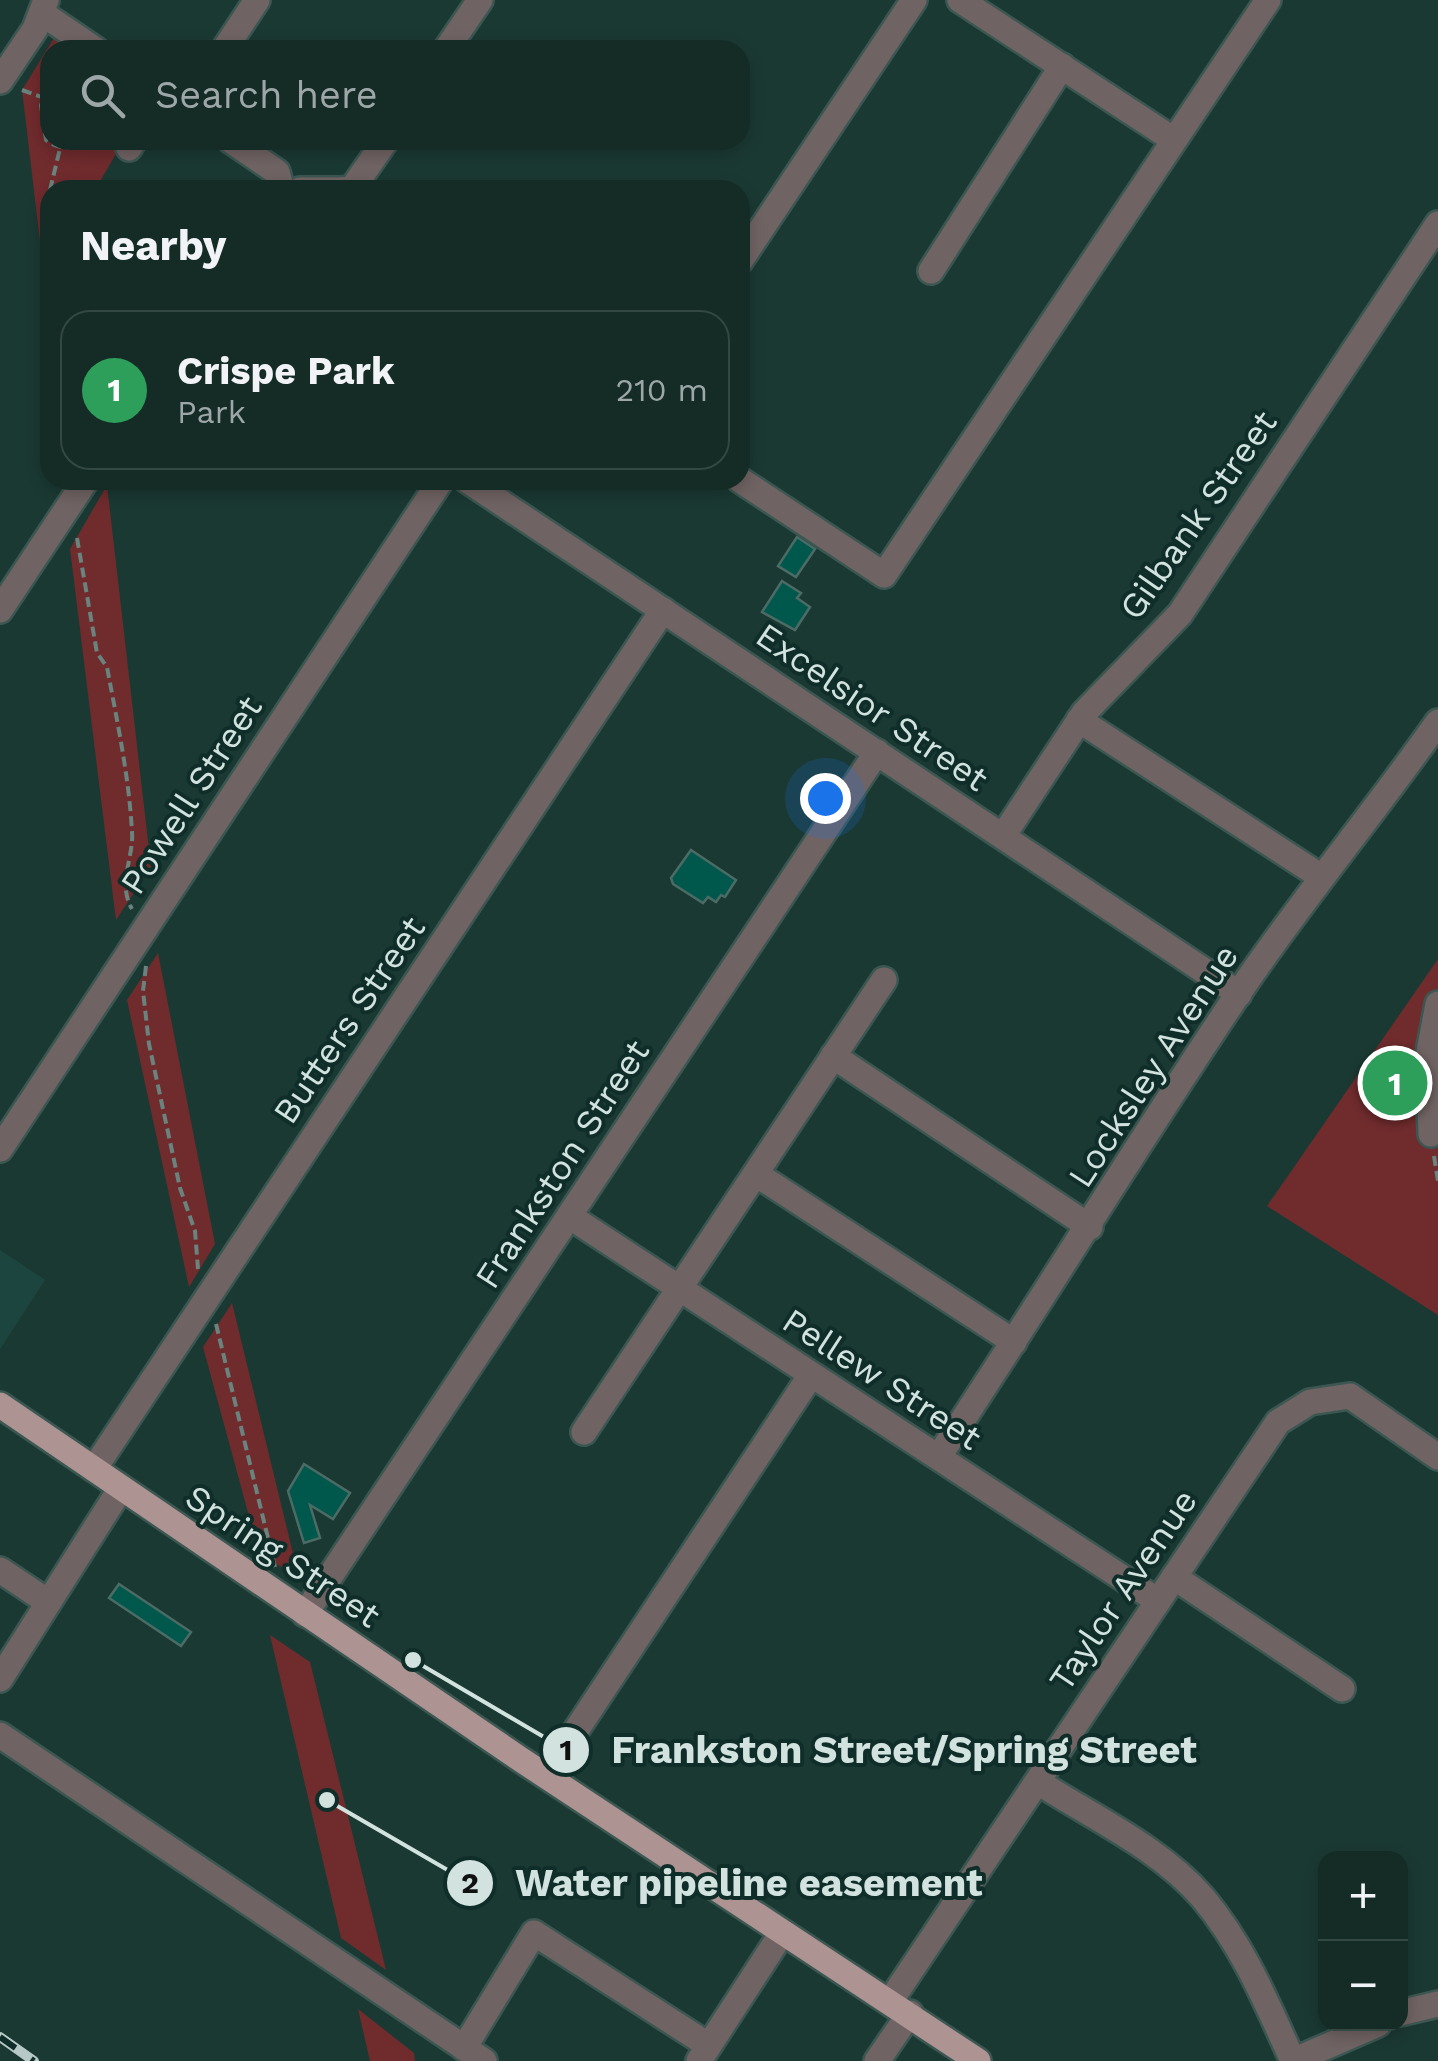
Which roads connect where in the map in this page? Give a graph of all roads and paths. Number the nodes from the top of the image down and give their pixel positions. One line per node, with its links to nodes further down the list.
1 (257, 0): 8 (street)
2 (480, 0): 9 (street)
3 (914, 0): 21 (street)
4 (960, 0): 10 (street)
5 (1268, 0): 13 (street)
6 (45, 7): 7 (street); 11 (street)
7 (84, 40)
8 (231, 40)
9 (453, 40)
10 (1062, 66): 13 (street); 22 (street)
11 (10, 85): 12 (path)
12 (40, 97)
13 (1174, 140): 23 (street)
14 (61, 150): 17 (path)
15 (245, 150): 18 (street)
16 (379, 150): 19 (street)
17 (53, 180)
18 (279, 180)
19 (358, 180)
20 (1434, 239): 30 (street, Gilbank Street)
21 (750, 246)
22 (931, 270)
23 (750, 487)
24 (79, 490): 28 (street)
25 (434, 490): 35 (street, Powell Street)
26 (482, 490): 29 (street, Excelsior Street)
27 (76, 532): 35 (path)
28 (0, 610)
29 (662, 610): 32 (street, Excelsior Street); 54 (street, Butters Street)
30 (1079, 720): 33 (street, Gilbank Street); 34 (street)
31 (1438, 722): 34 (street, Locksley Avenue)
32 (876, 752): 33 (street, Excelsior Street); 43 (street, Frankston Street)
33 (1003, 836): 37 (street, Excelsior Street)
34 (1320, 876): 37 (street, Locksley Avenue)
35 (136, 942): 41 (street, Powell Street); 45 (path)
36 (884, 980): 39 (street)
37 (1239, 994): 44 (street, Locksley Avenue)
38 (1438, 1004): 40 (street)
39 (833, 1056): 42 (street); 44 (street)
40 (1431, 1134)
41 (0, 1149)
42 (756, 1174): 46 (street); 48 (street)
43 (569, 1216): 46 (street, Pellew Street); 61 (street, Frankston Street)
44 (1090, 1227): 48 (street, Locksley Avenue)
45 (200, 1273)
46 (679, 1290): 49 (street, Pellew Street); 51 (street)
47 (216, 1324): 56 (path)
48 (1014, 1342): 52 (street, Locksley Avenue)
49 (811, 1375): 52 (street, Pellew Street); 65 (street)
50 (0, 1406): 54 (main road, Spring Street)
51 (584, 1432)
52 (939, 1456): 59 (street, Pellew Street)
53 (1438, 1457): 58 (street, Taylor Avenue)
54 (94, 1469): 55 (main road, Spring Street)
55 (121, 1488): 60 (street); 61 (main road, Spring Street)
56 (275, 1569)
57 (0, 1570): 60 (street)
58 (1174, 1577): 59 (street, Taylor Avenue); 63 (street)
59 (1158, 1601): 66 (street, Taylor Avenue)
60 (48, 1602): 62 (street)
61 (305, 1614): 65 (main road, Spring Street)
62 (0, 1679)
63 (1342, 1689)
64 (0, 1736): 73 (street)
65 (546, 1776): 67 (main road, Spring Street)
66 (1038, 1782): 69 (street, Taylor Avenue); 76 (street)
67 (782, 1933): 69 (main road, Spring Street); 72 (street)
68 (1438, 2004): 70 (street)
69 (900, 2007): 74 (street, Taylor Avenue); 75 (main road, Spring Street)
70 (1408, 2012)
71 (1362, 2031): 76 (street)
72 (704, 2053): 73 (street)
73 (474, 2054)
74 (877, 2061)
75 (978, 2061)
76 (1293, 2061)

